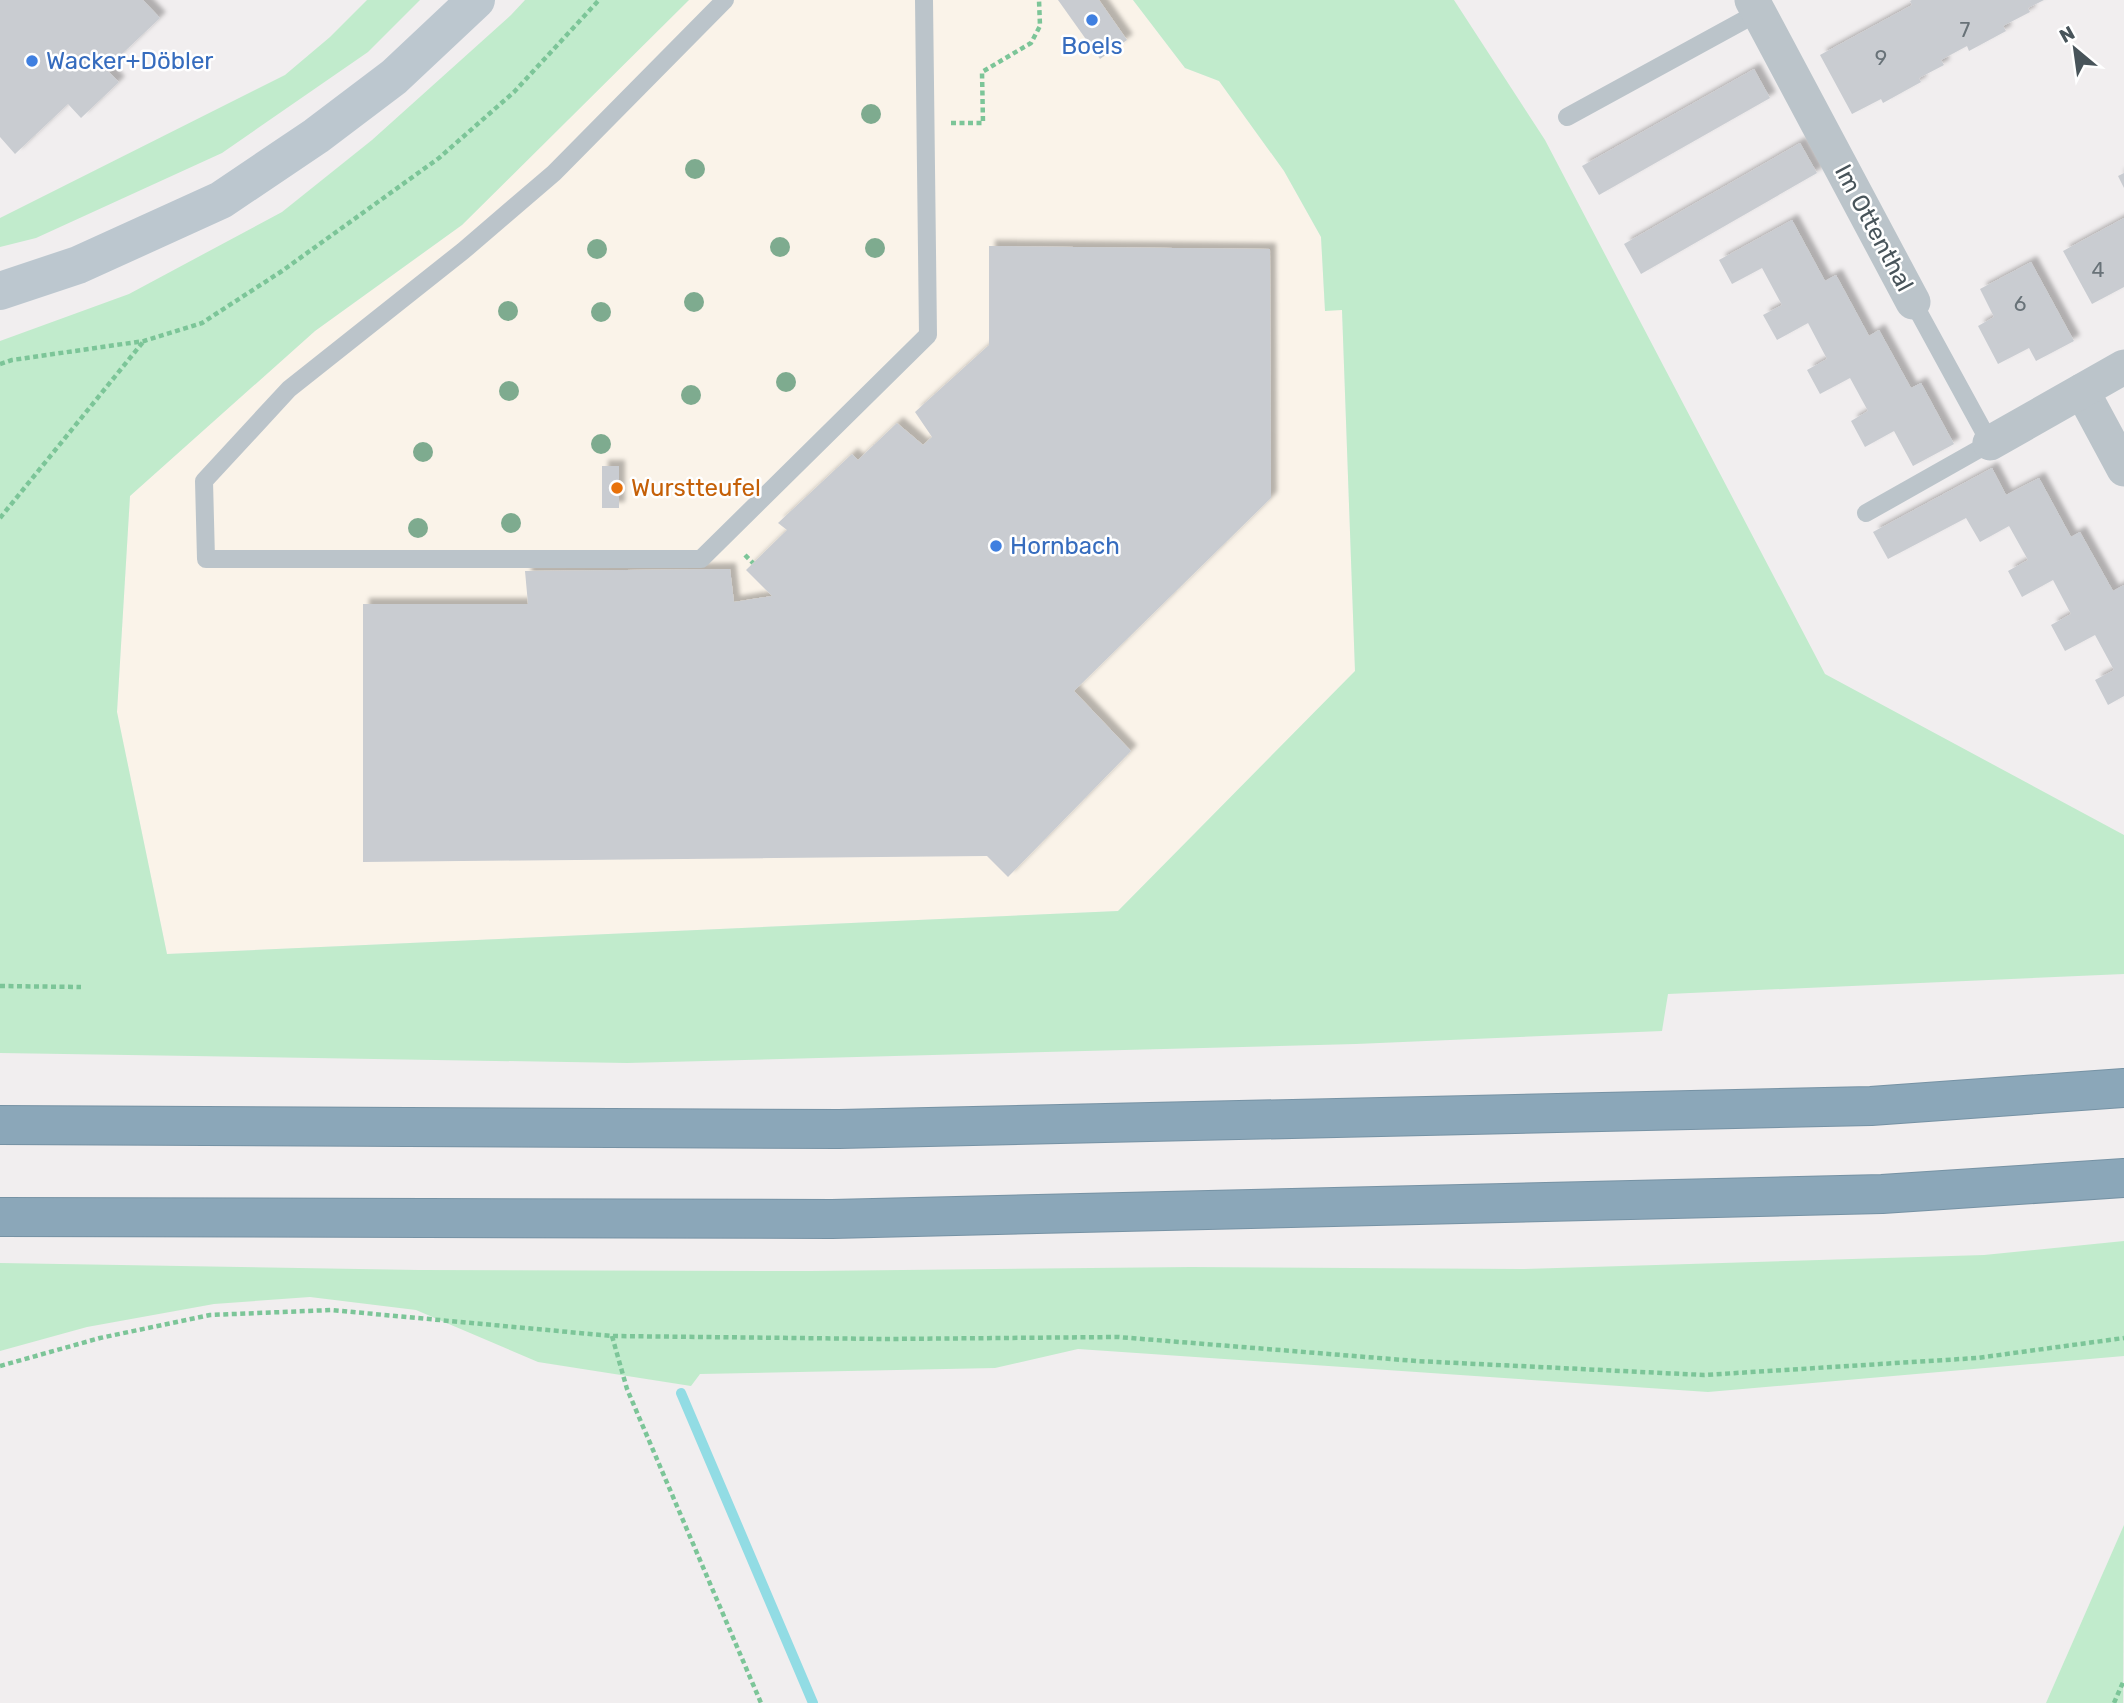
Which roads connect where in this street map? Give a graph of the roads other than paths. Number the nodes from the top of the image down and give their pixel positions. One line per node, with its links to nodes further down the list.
1 (476, 0): 6 (main road)
2 (725, 0): 3 (lane)
3 (924, 0)
4 (1764, 4): 5 (lane); 7 (street, Im Ottenthal)
5 (1567, 117)
6 (0, 292)
7 (1913, 302): 10 (lane, Im Ottenthal)
8 (2124, 368): 9 (street)
9 (2082, 391): 10 (street); 11 (street)
10 (1990, 443): 12 (lane)
11 (2124, 469)
12 (1866, 513)
13 (2124, 1088): 14 (highway)
14 (0, 1125)
15 (2124, 1178): 16 (highway)
16 (0, 1217)

